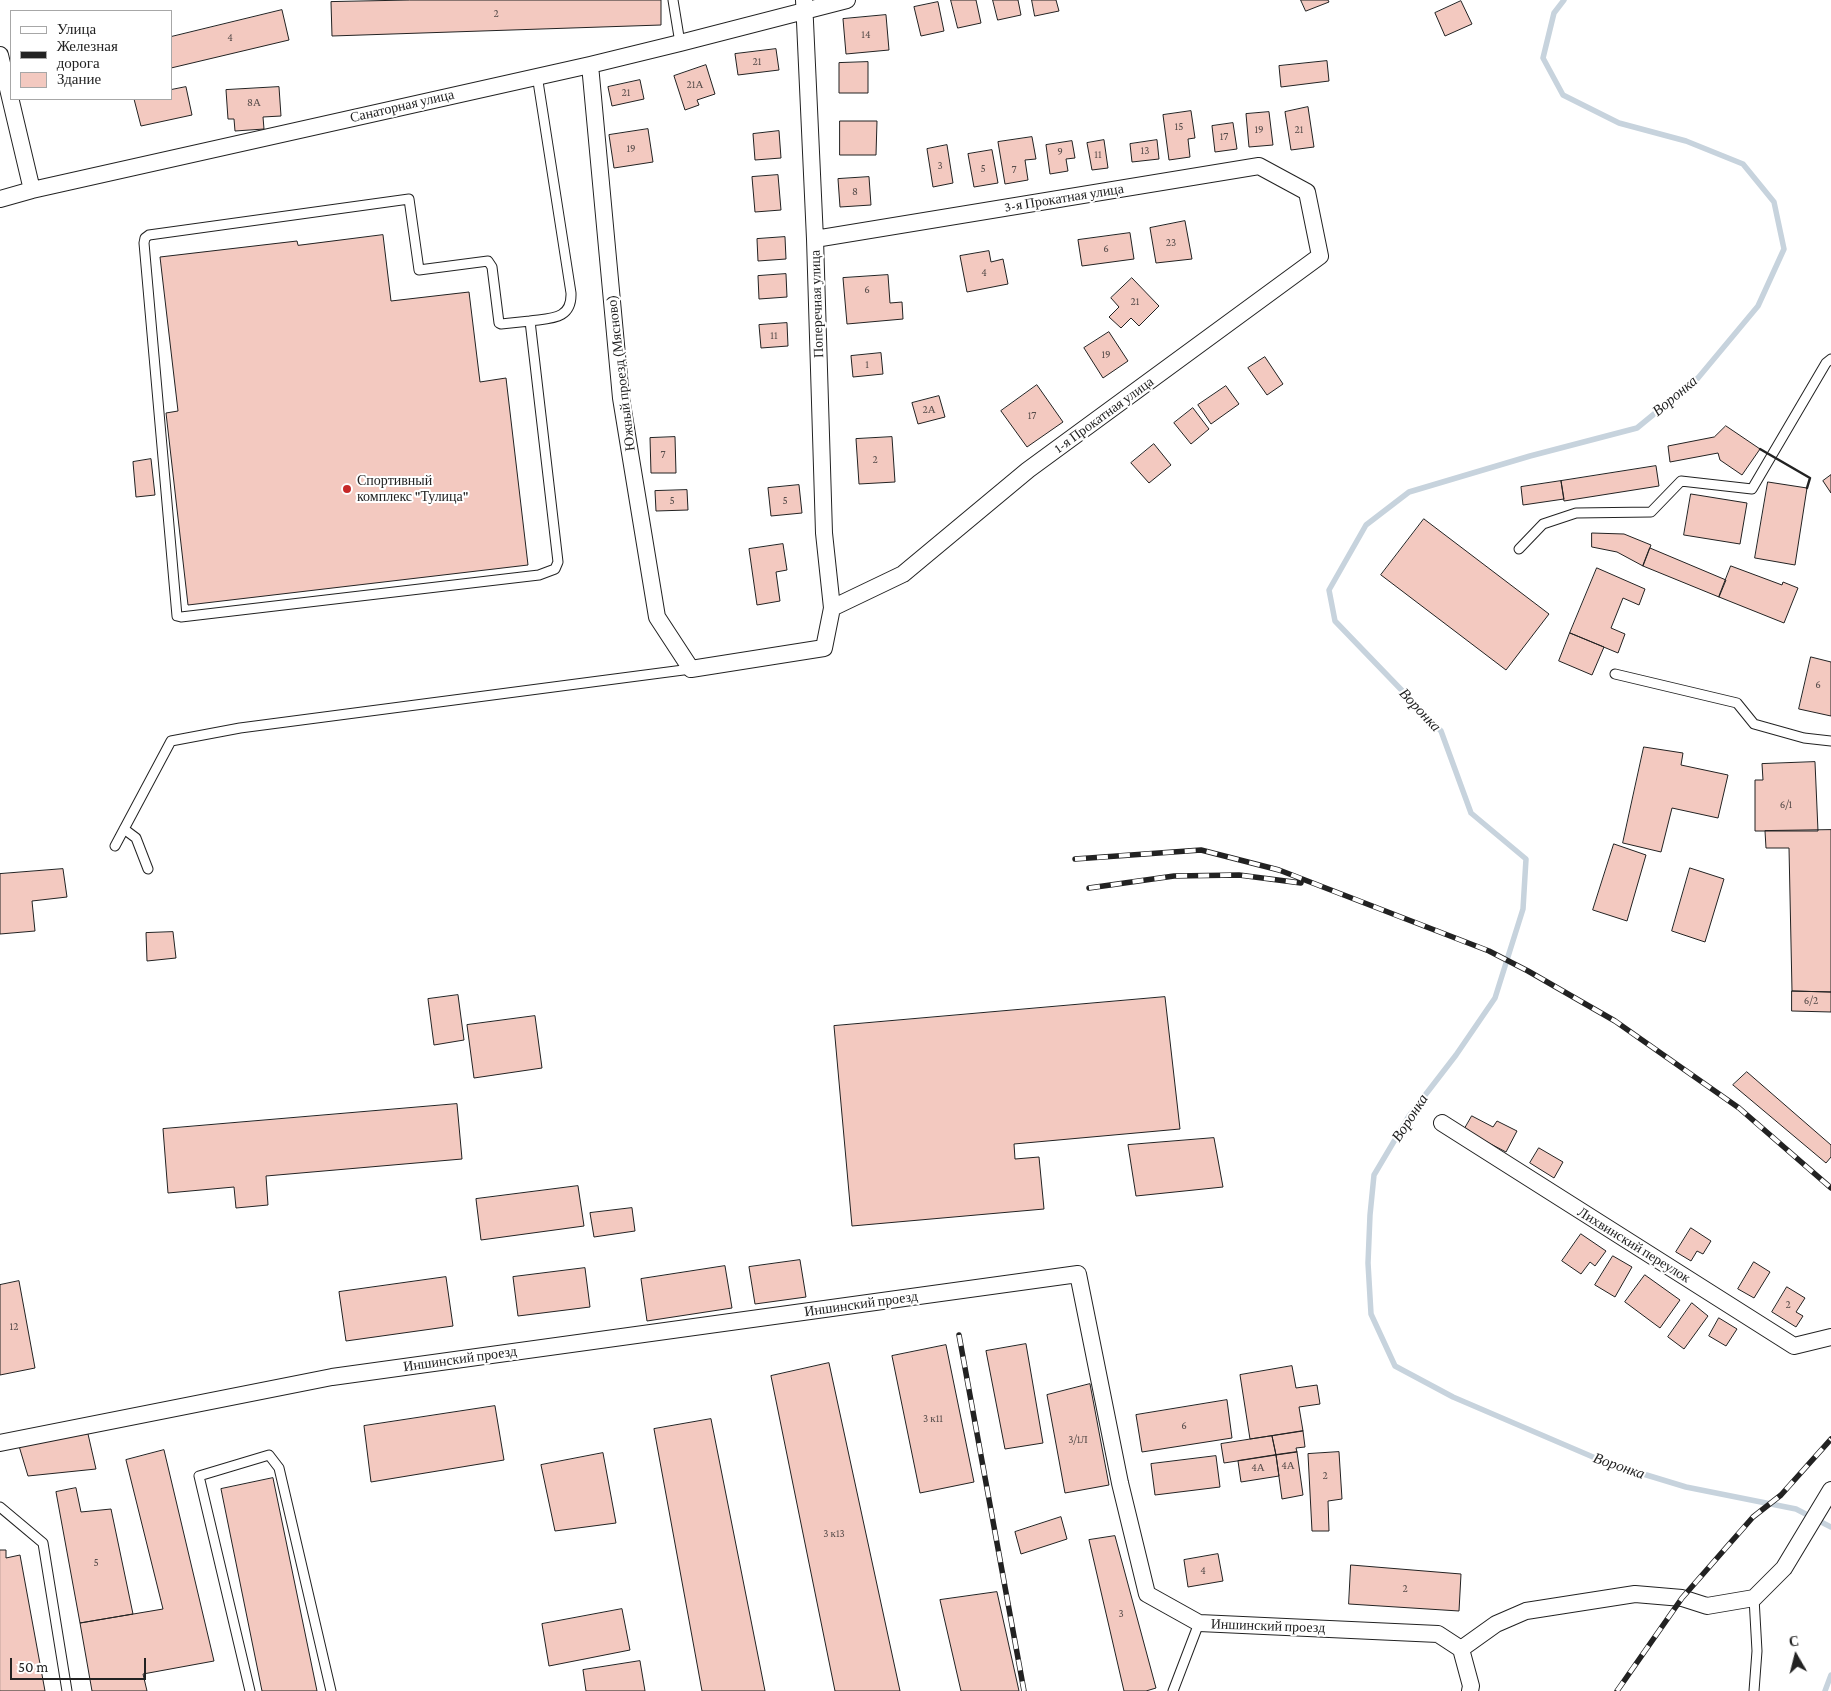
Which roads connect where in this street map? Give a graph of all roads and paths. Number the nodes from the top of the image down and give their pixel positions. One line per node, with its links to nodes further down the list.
1 (674, 0): 4 (lane)
2 (847, 0): 3 (street, Санаторная улица)
3 (803, 6): 4 (street, Санаторная улица); 13 (street, Поперечная улица)
4 (680, 44): 6 (street, Санаторная улица)
5 (0, 55): 8 (street)
6 (590, 65): 7 (street, Санаторная улица); 18 (street, Южный проезд (Мясново))
7 (537, 76): 10 (street, Санаторная улица); 14 (lane)
8 (10, 97)
9 (11, 100): 10 (street)
10 (32, 190): 12 (street, Санаторная улица)
11 (1307, 192): 13 (street, 3-я Прокатная улица); 17 (street, 1-я Прокатная улица)
12 (0, 199)
13 (815, 239): 17 (street, Поперечная улица)
14 (530, 321): 14 (lane)
15 (1831, 359): 16 (lane)
16 (1519, 549)
17 (832, 608): 18 (street, Поперечная улица)
18 (691, 669): 21 (lane)
19 (1615, 674): 20 (lane)
20 (1831, 741)
21 (124, 829): 22 (lane); 23 (lane)
22 (115, 846)
23 (148, 868)
24 (1442, 1123): 25 (street, Лихвинский переулок)
25 (1831, 1337)
26 (0, 1443): 30 (street, Иншинский проезд)
27 (1830, 1492): 29 (street)
28 (0, 1507): 32 (lane)
29 (1754, 1598): 31 (street); 37 (lane)
30 (1199, 1623): 31 (street, Иншинский проезд); 35 (lane)
31 (1461, 1650): 36 (street)
32 (67, 1691)
33 (250, 1691): 34 (lane)
34 (331, 1691)
35 (1173, 1691)
36 (1470, 1691)
37 (1754, 1691)

